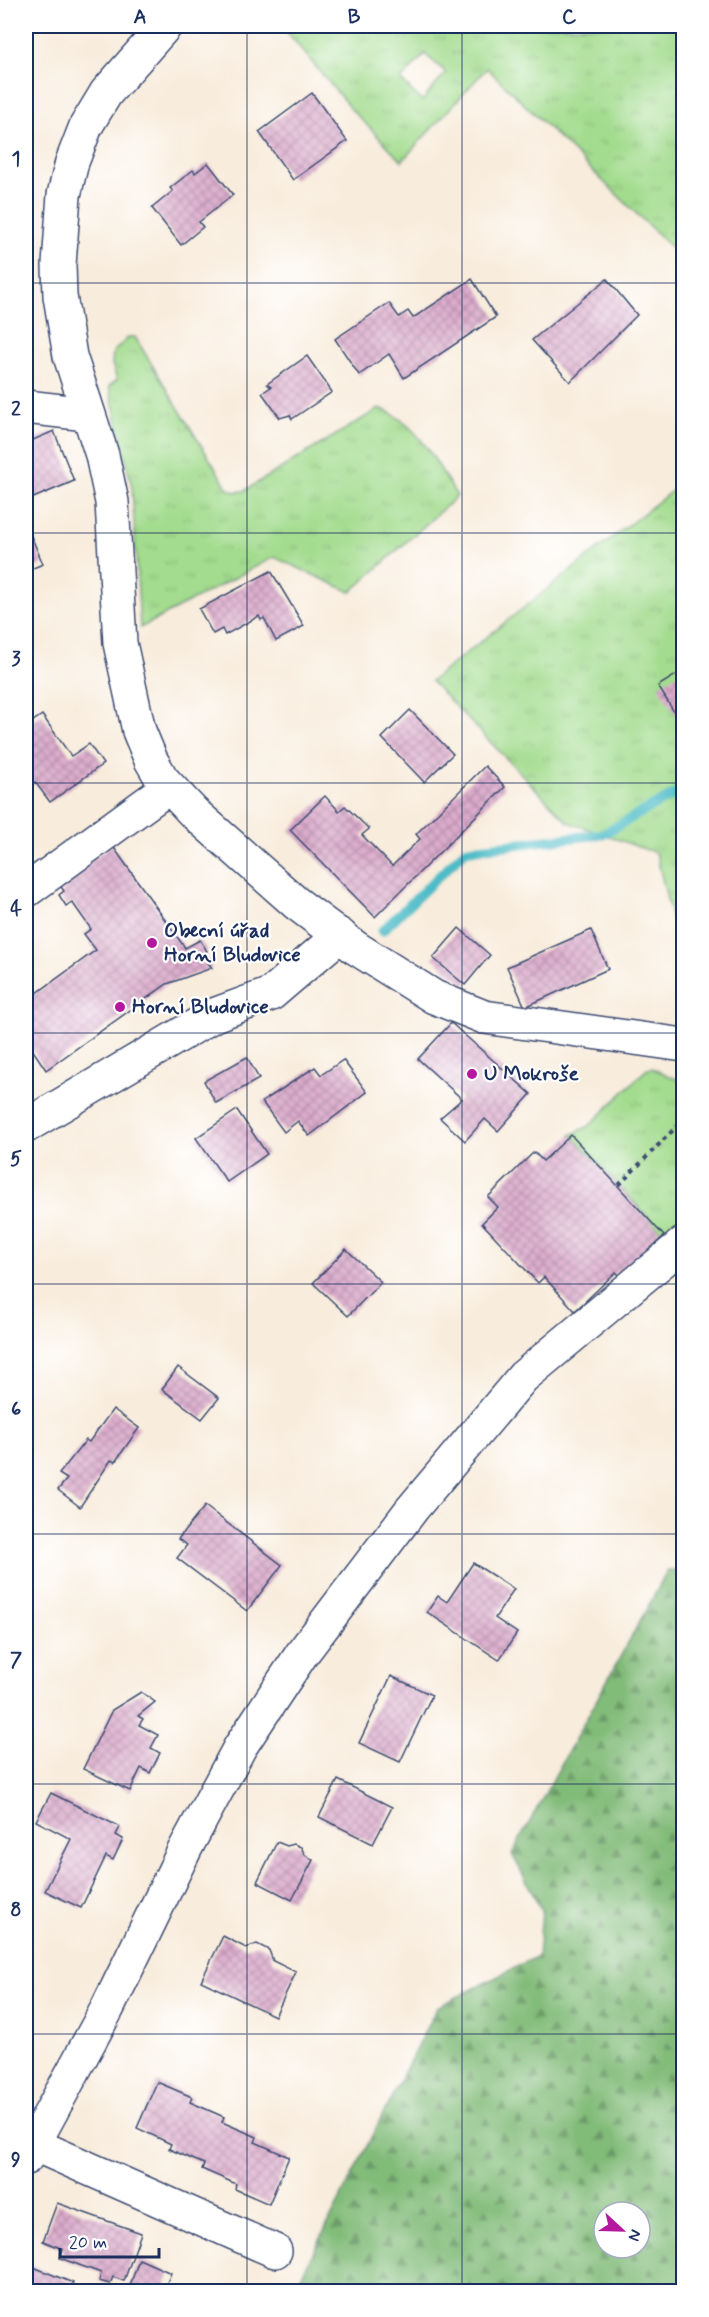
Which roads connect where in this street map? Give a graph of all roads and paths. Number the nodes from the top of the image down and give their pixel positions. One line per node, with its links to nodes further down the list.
1 (165, 26): 3 (street)
2 (26, 406): 3 (street)
3 (87, 414): 4 (street)
4 (169, 787): 5 (street); 6 (street)
5 (26, 891)
6 (340, 936): 7 (street); 9 (street)
7 (684, 1045)
8 (684, 1119): 10 (path)
9 (26, 1126)
10 (619, 1185)
11 (684, 1243): 12 (street)
12 (29, 2151): 13 (street)
13 (275, 2252)

